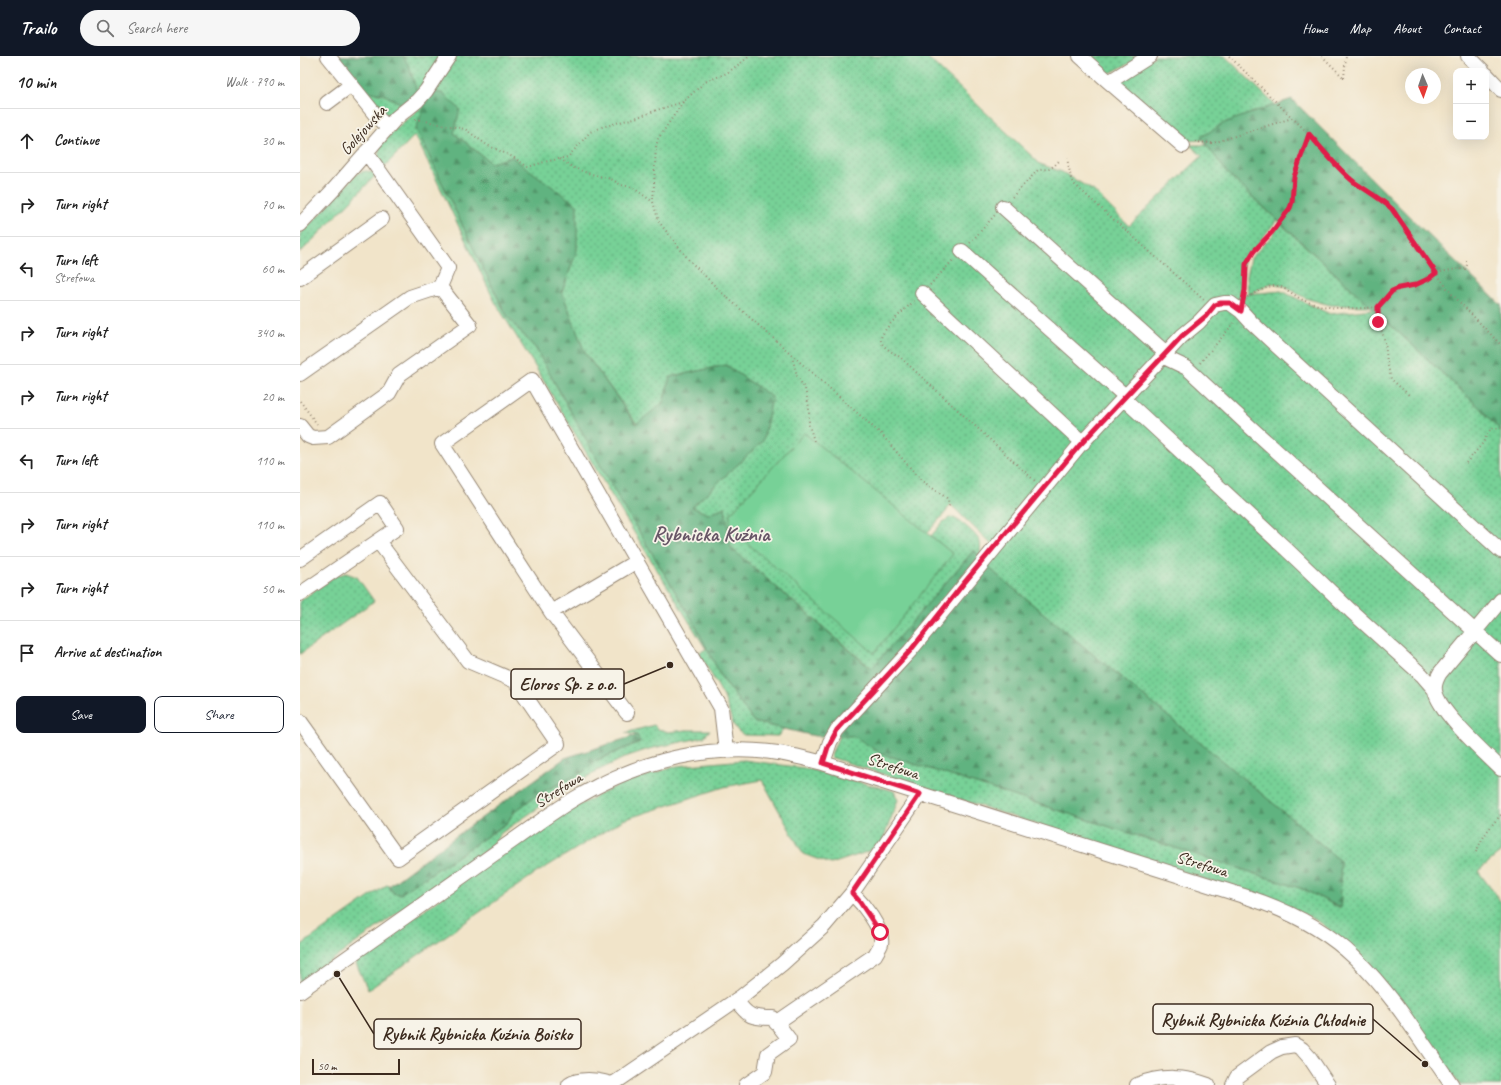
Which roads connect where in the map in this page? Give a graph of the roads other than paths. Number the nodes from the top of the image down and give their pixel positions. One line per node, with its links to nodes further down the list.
1 (328, 56): 9 (street)
2 (449, 56): 12 (street, Golejowska)
3 (1080, 56): 8 (street)
4 (1150, 56): 8 (street)
5 (1468, 56): 6 (street)
6 (1480, 68)
7 (1489, 77): 10 (street)
8 (1110, 82): 13 (street)
9 (351, 85): 11 (street); 12 (street)
10 (1501, 90)
11 (327, 103)
12 (387, 127): 14 (street, Golejowska)
13 (1182, 146)
14 (366, 152): 17 (street, Golejowska); 20 (street)
15 (1003, 207): 22 (street)
16 (382, 219): 19 (street)
17 (300, 224)
18 (962, 251): 24 (street)
19 (300, 278)
20 (440, 286): 23 (street); 25 (street)
21 (922, 293): 26 (street)
22 (1165, 355): 24 (street); 28 (street); 34 (street)
23 (300, 374)
24 (1124, 397): 26 (street); 36 (street)
25 (300, 426)
26 (1083, 443): 40 (street)
27 (378, 541): 29 (street); 31 (street); 38 (street)
28 (1501, 552)
29 (300, 559)
30 (637, 561): 33 (street); 33 (street); 39 (street)
31 (300, 594)
32 (1501, 600): 34 (street)
33 (551, 612): 37 (street)
34 (1474, 631): 35 (street); 36 (street)
35 (1501, 655)
36 (1435, 690): 41 (street)
37 (627, 713)
38 (300, 721)
39 (726, 751): 40 (street, Strefowa); 44 (street, Strefowa)
40 (823, 763): 42 (street, Strefowa)
41 (1501, 769)
42 (920, 794): 43 (street); 54 (street, Strefowa)
43 (852, 893): 45 (street); 46 (street)
44 (300, 992)
45 (736, 1000): 46 (street); 48 (street)
46 (776, 1023): 49 (street)
47 (569, 1085): 48 (street)
48 (614, 1085)
49 (746, 1085)
50 (1137, 1085): 51 (street)
51 (1208, 1085)
52 (1233, 1085): 53 (street)
53 (1328, 1085)
54 (1452, 1085)

